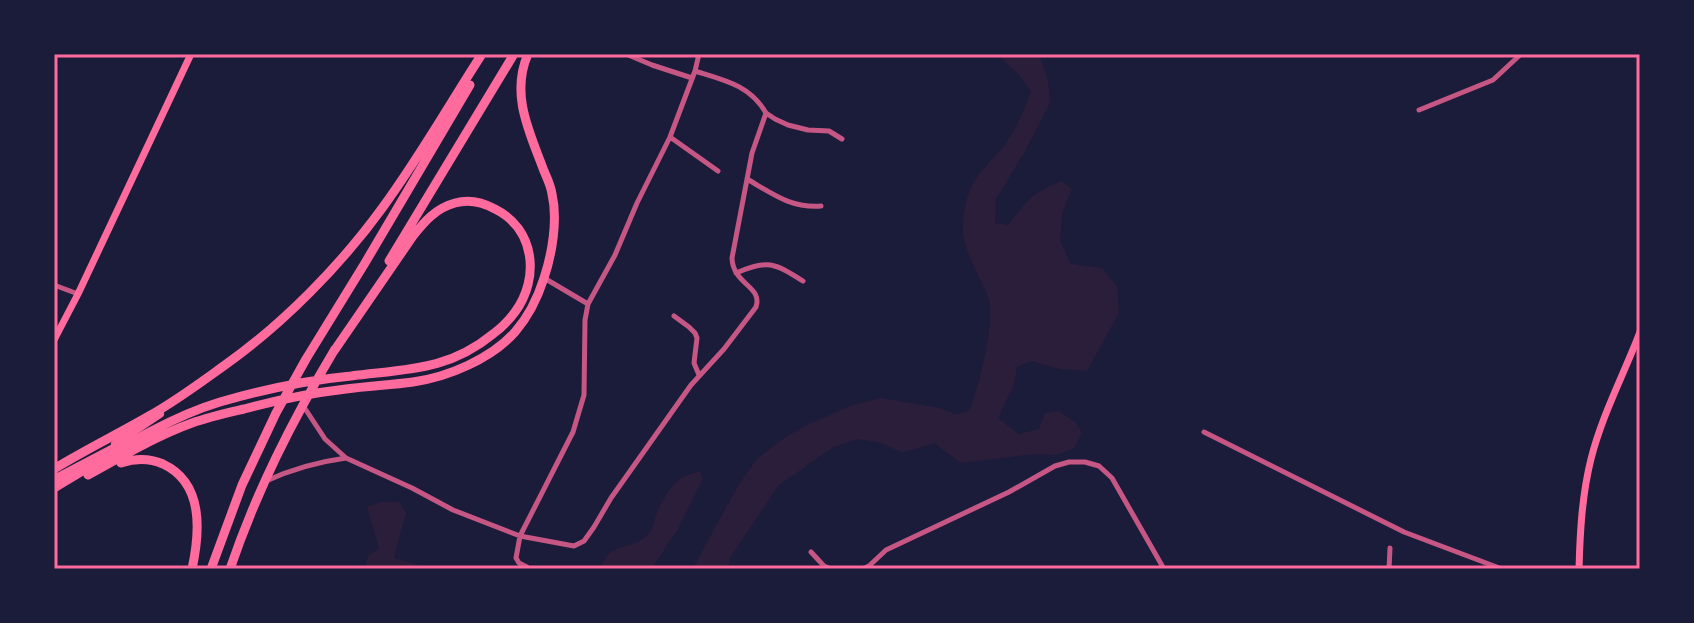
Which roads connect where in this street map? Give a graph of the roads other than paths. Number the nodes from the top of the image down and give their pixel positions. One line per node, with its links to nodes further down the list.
1 (191, 54): 21 (main road)
2 (485, 54): 27 (highway); 45 (highway)
3 (514, 54): 26 (highway)
4 (528, 54): 18 (highway)
5 (626, 54): 9 (street)
6 (699, 54): 8 (street)
7 (1521, 54): 10 (street)
8 (695, 71): 9 (street); 11 (street)
9 (692, 78): 12 (street)
10 (1419, 110)
11 (766, 113): 13 (street); 15 (street)
12 (670, 137): 14 (street); 22 (street)
13 (842, 139)
14 (718, 171)
15 (747, 179): 16 (street); 17 (street)
16 (821, 206)
17 (736, 273): 19 (street); 28 (street)
18 (544, 278): 22 (street); 35 (highway)
19 (803, 281)
20 (54, 285): 21 (street)
21 (78, 294): 25 (main road)
22 (588, 304): 40 (street)
23 (674, 316): 28 (street)
24 (1640, 332): 52 (main road)
25 (54, 340)
26 (334, 351): 29 (highway); 30 (highway)
27 (228, 363): 32 (highway); 34 (highway)
28 (699, 375): 40 (street)
29 (302, 405): 33 (street); 37 (highway)
30 (198, 409): 32 (highway); 38 (highway)
31 (1204, 432): 51 (street)
32 (100, 453): 36 (highway)
33 (346, 458): 37 (street); 40 (street)
34 (54, 469)
35 (95, 471): 39 (highway); 44 (highway)
36 (54, 479)
37 (265, 481): 46 (highway)
38 (54, 488)
39 (54, 495)
40 (520, 536): 43 (street)
41 (1390, 548): 50 (street)
42 (811, 552): 47 (street)
43 (527, 567)
44 (192, 569)
45 (211, 569)
46 (230, 569)
47 (831, 569)
48 (862, 569): 49 (street)
49 (1164, 569)
50 (1389, 569)
51 (1502, 569)
52 (1579, 569)

